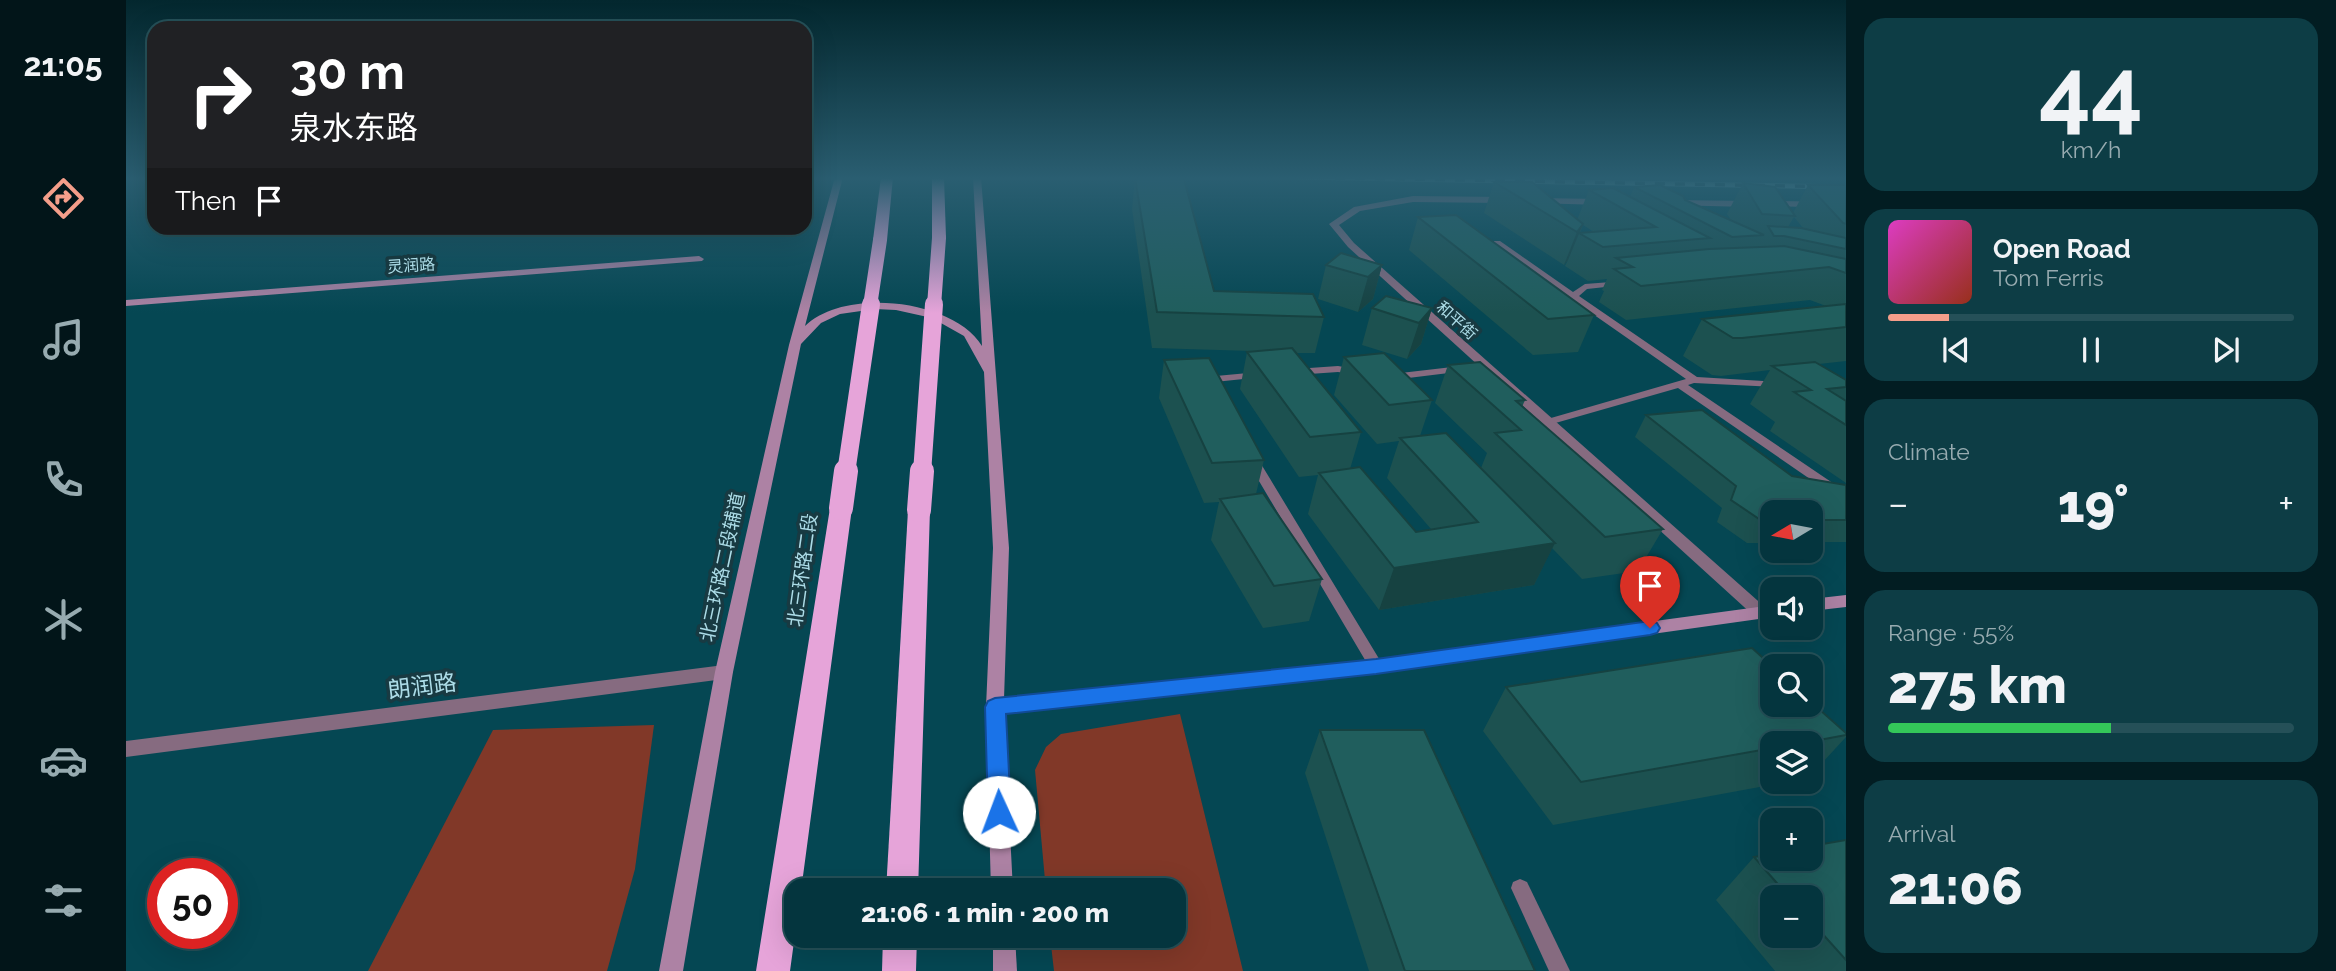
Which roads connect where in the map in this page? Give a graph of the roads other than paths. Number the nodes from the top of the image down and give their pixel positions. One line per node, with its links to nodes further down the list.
1 (827, 222): 11 (main road, 北三环路二段辅道)
2 (882, 222): 31 (highway, 北三环路二段, bridge)
3 (939, 222): 32 (highway, bridge)
4 (980, 222): 15 (main road)
5 (1337, 222): 12 (street, 和平街)
6 (1497, 243): 9 (lane)
7 (699, 259): 10 (main road, 灵润路)
8 (1626, 283): 9 (lane)
9 (1573, 296): 16 (lane)
10 (126, 303)
11 (795, 345): 15 (main road); 28 (main road, 北三环路二段辅道)
12 (1485, 366): 13 (lane); 20 (street, 和平街)
13 (1285, 373)
14 (1271, 374): 19 (lane)
15 (991, 376): 29 (main road)
16 (1694, 380): 17 (lane); 18 (lane)
17 (1785, 383)
18 (1680, 384): 20 (lane); 22 (lane)
19 (1212, 391)
20 (1548, 422): 25 (street, 和平街)
21 (1248, 451): 27 (lane)
22 (1846, 498)
23 (1846, 601): 24 (main road)
24 (1823, 604)
25 (1760, 606)
26 (1760, 613): 27 (main road)
27 (1376, 666): 29 (main road)
28 (724, 672): 30 (street, 朗润路); 38 (main road, 北三环路二段辅道)
29 (995, 707): 33 (main road)
30 (126, 749)
31 (787, 878)
32 (903, 878)
33 (1002, 878)
34 (1520, 887): 43 (lane)
35 (784, 897): 39 (highway); 40 (highway, 北三环路二段)
36 (900, 948): 41 (highway)
37 (1004, 948): 42 (main road)
38 (671, 971)
39 (762, 971)
40 (773, 971)
41 (899, 971)
42 (1005, 971)
43 (1560, 971)

